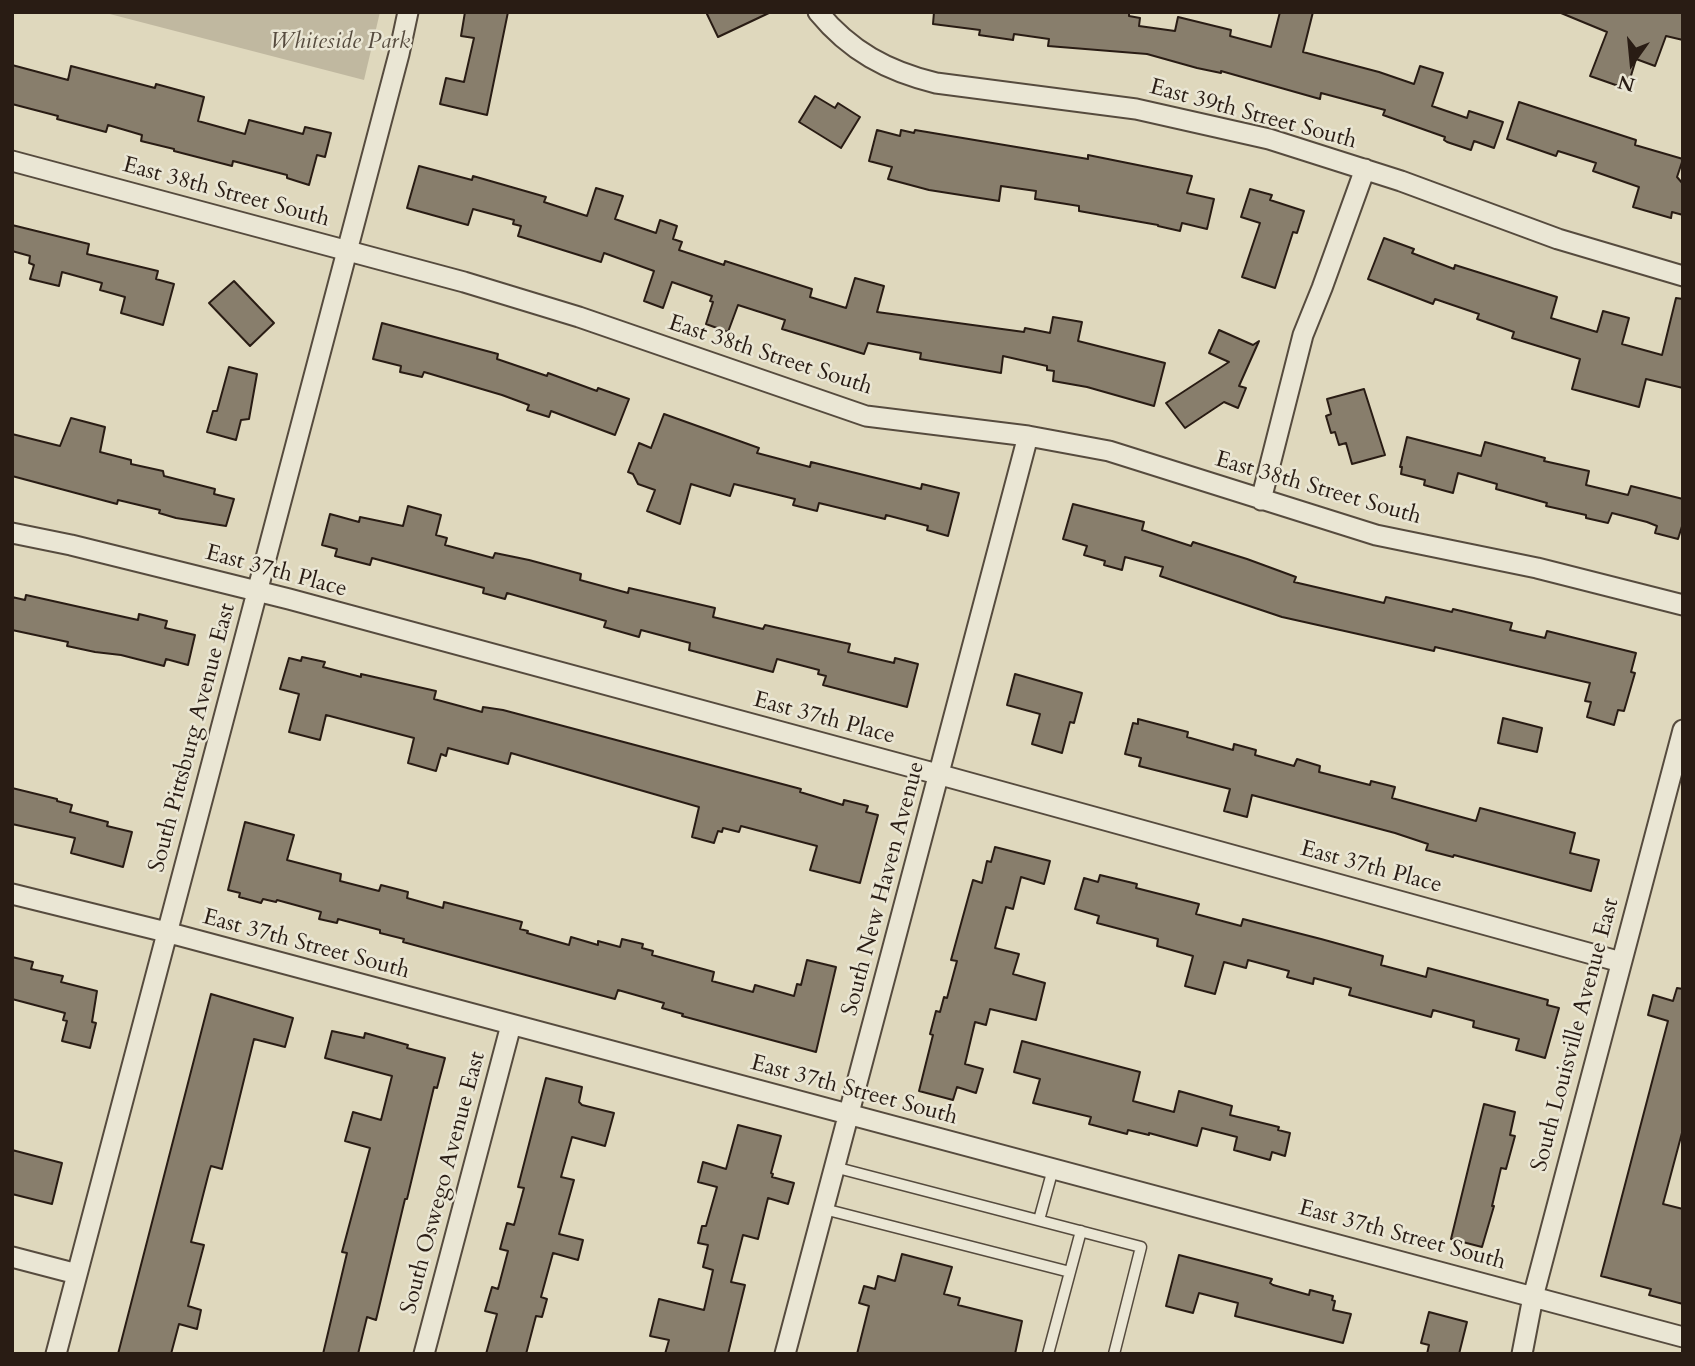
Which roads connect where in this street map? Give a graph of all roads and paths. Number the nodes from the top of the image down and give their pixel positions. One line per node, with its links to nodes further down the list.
1 (408, 12): 5 (street, South Pittsburg Avenue East)
2 (818, 12): 4 (street, East 39th Street South)
3 (12, 161): 5 (street, East 38th Street South)
4 (1365, 169): 6 (street, East 39th Street South); 8 (street)
5 (346, 251): 7 (street, East 38th Street South); 10 (street, South Pittsburg Avenue East)
6 (1683, 276)
7 (1028, 436): 8 (street, East 38th Street South); 13 (street, South New Haven Avenue)
8 (1261, 500): 11 (street, East 38th Street South)
9 (12, 534): 10 (street, East 37th Place)
10 (257, 592): 13 (street, East 37th Place); 15 (street, South Pittsburg Avenue East)
11 (1683, 605)
12 (1683, 730): 16 (street, South Louisville Avenue East)
13 (941, 775): 16 (street, East 37th Place); 18 (street, South New Haven Avenue)
14 (12, 894): 15 (street, East 37th Street South)
15 (166, 932): 17 (street, East 37th Street South); 26 (street, South Pittsburg Avenue East)
16 (1621, 962): 27 (street, South Louisville Avenue East)
17 (511, 1025): 18 (street, East 37th Street South); 30 (street, South Oswego Avenue East)
18 (848, 1114): 19 (street, South New Haven Avenue); 20 (street, East 37th Street South)
19 (834, 1167): 21 (street, South New Haven Avenue); 22 (lane)
20 (1053, 1169): 22 (lane); 27 (street, East 37th Street South)
21 (824, 1209): 25 (lane); 31 (street, South New Haven Avenue)
22 (1039, 1220): 23 (lane)
23 (1081, 1231): 25 (lane); 33 (lane)
24 (12, 1257): 26 (street)
25 (1070, 1272): 32 (lane)
26 (77, 1274): 29 (street, South Pittsburg Avenue East)
27 (1533, 1297): 28 (street, East 37th Street South); 34 (street, South Louisville Avenue East)
28 (1683, 1337)
29 (56, 1354)
30 (424, 1354)
31 (785, 1354)
32 (1048, 1354)
33 (1114, 1354)
34 (1522, 1354)

